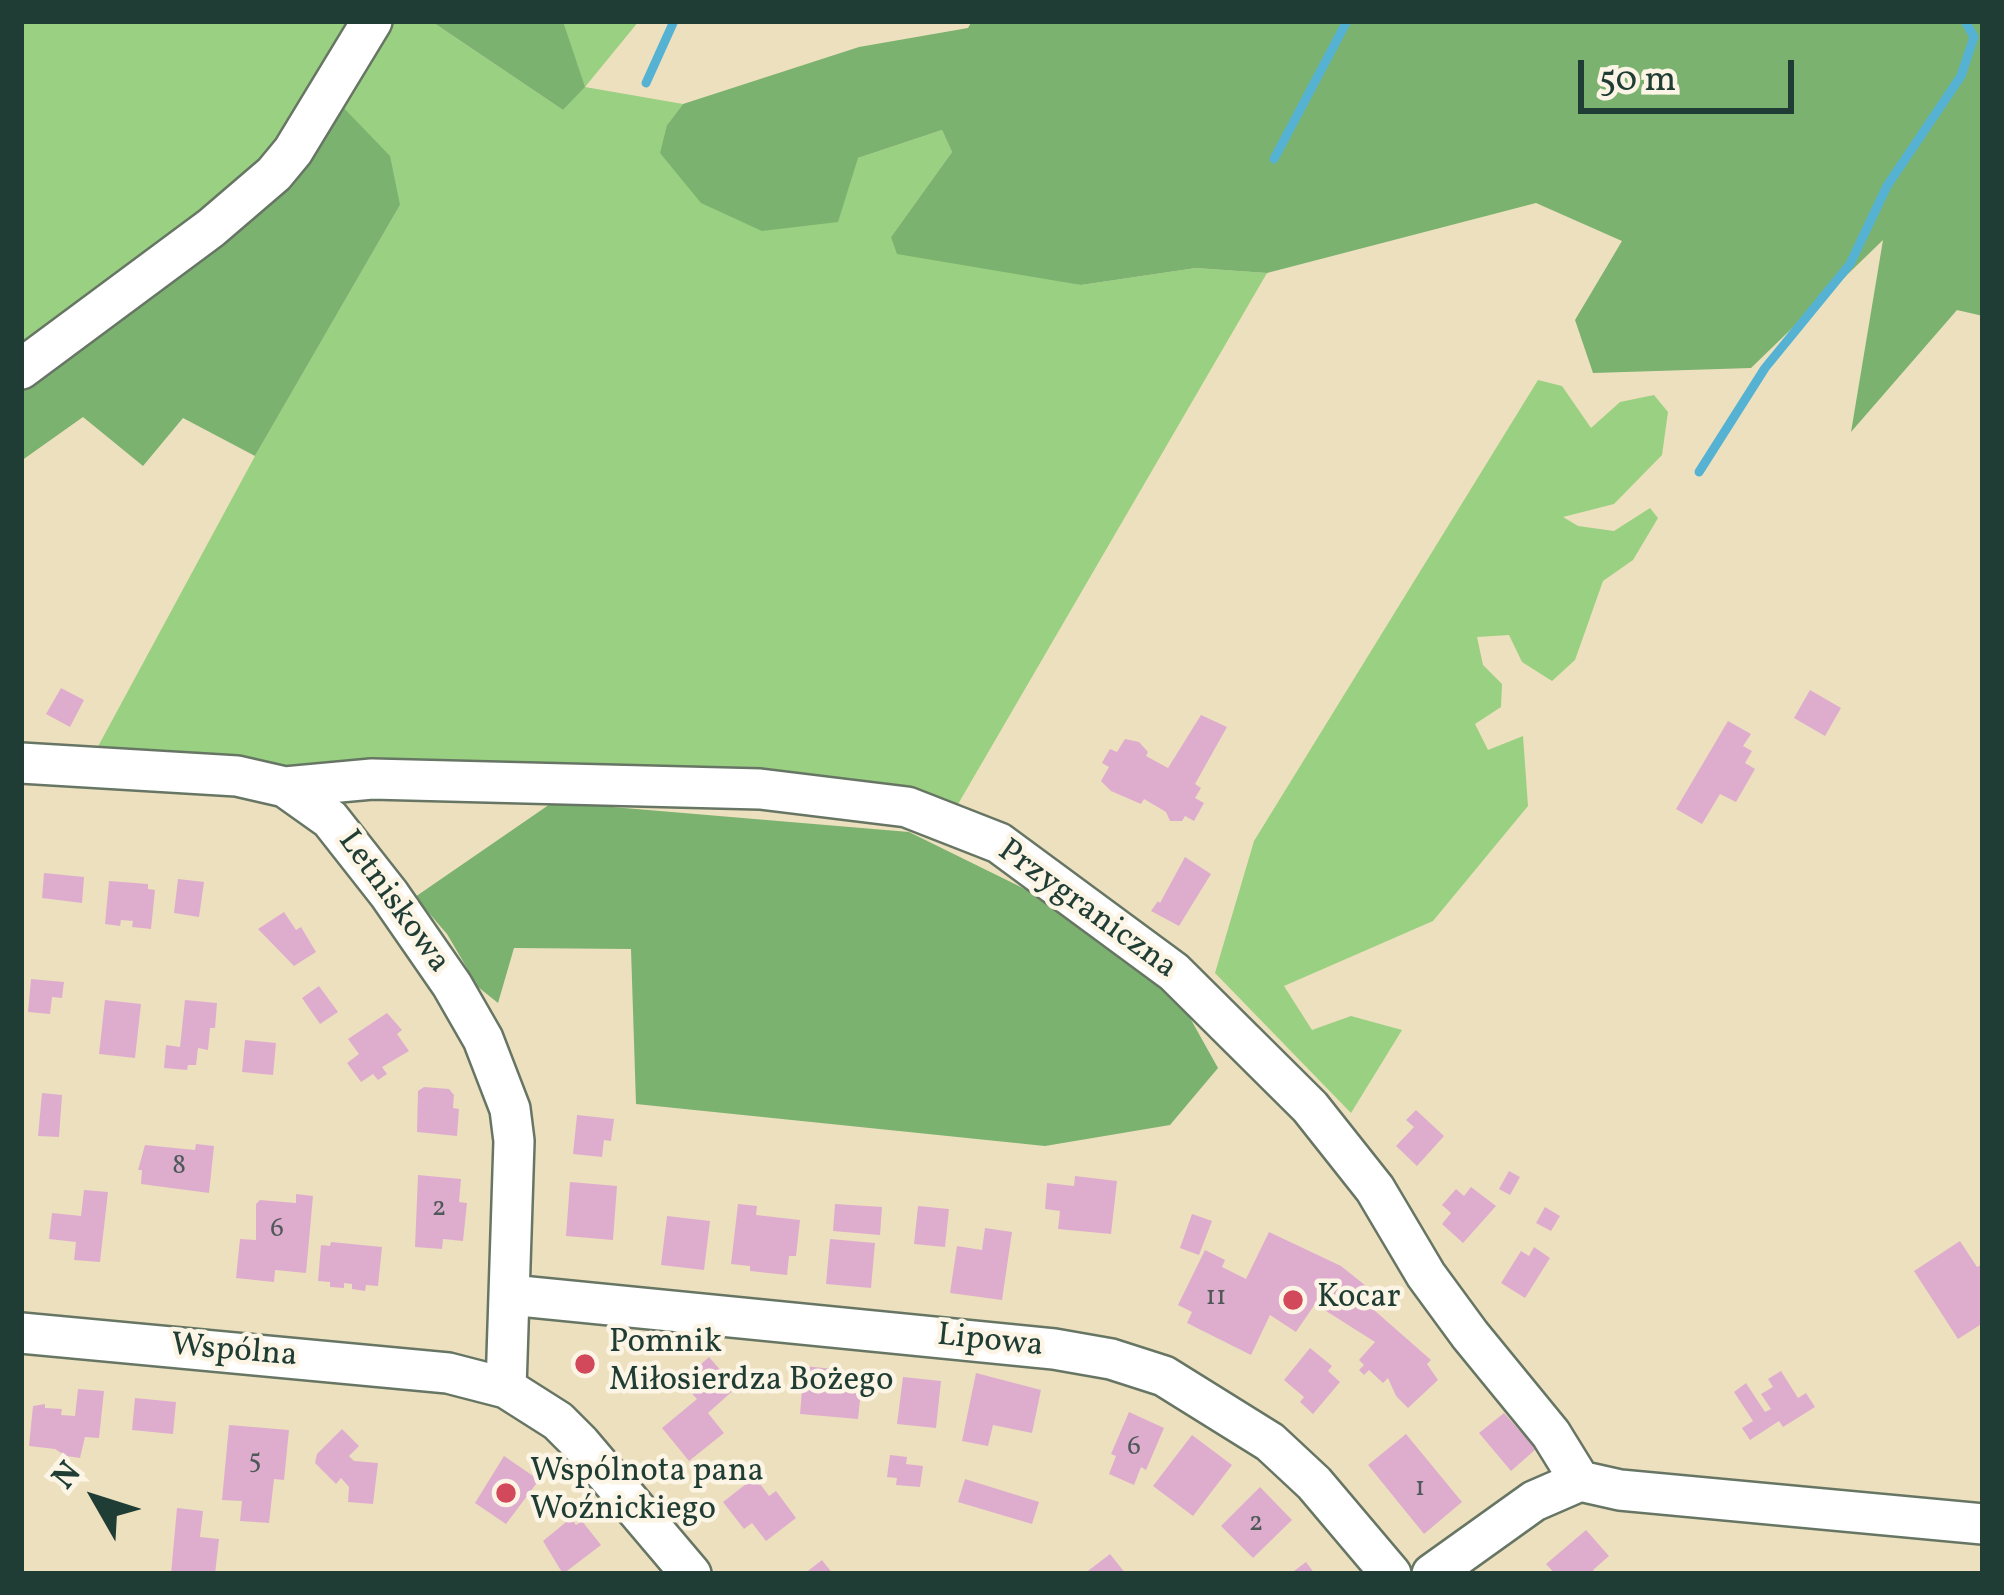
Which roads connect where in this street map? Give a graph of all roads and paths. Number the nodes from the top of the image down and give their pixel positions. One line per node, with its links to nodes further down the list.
1 (372, 21): 2 (street)
2 (21, 369)
3 (21, 763): 4 (street, Letniskowa)
4 (285, 787): 5 (street, Letniskowa); 8 (street, Przygraniczna)
5 (510, 1295): 7 (street, Letniskowa); 11 (street, Lipowa)
6 (21, 1333): 7 (street, Wspólna)
7 (506, 1388): 10 (street, Wspólna)
8 (1580, 1481): 9 (street); 12 (street)
9 (1983, 1524)
10 (691, 1574)
11 (1391, 1574)
12 (1432, 1574)

